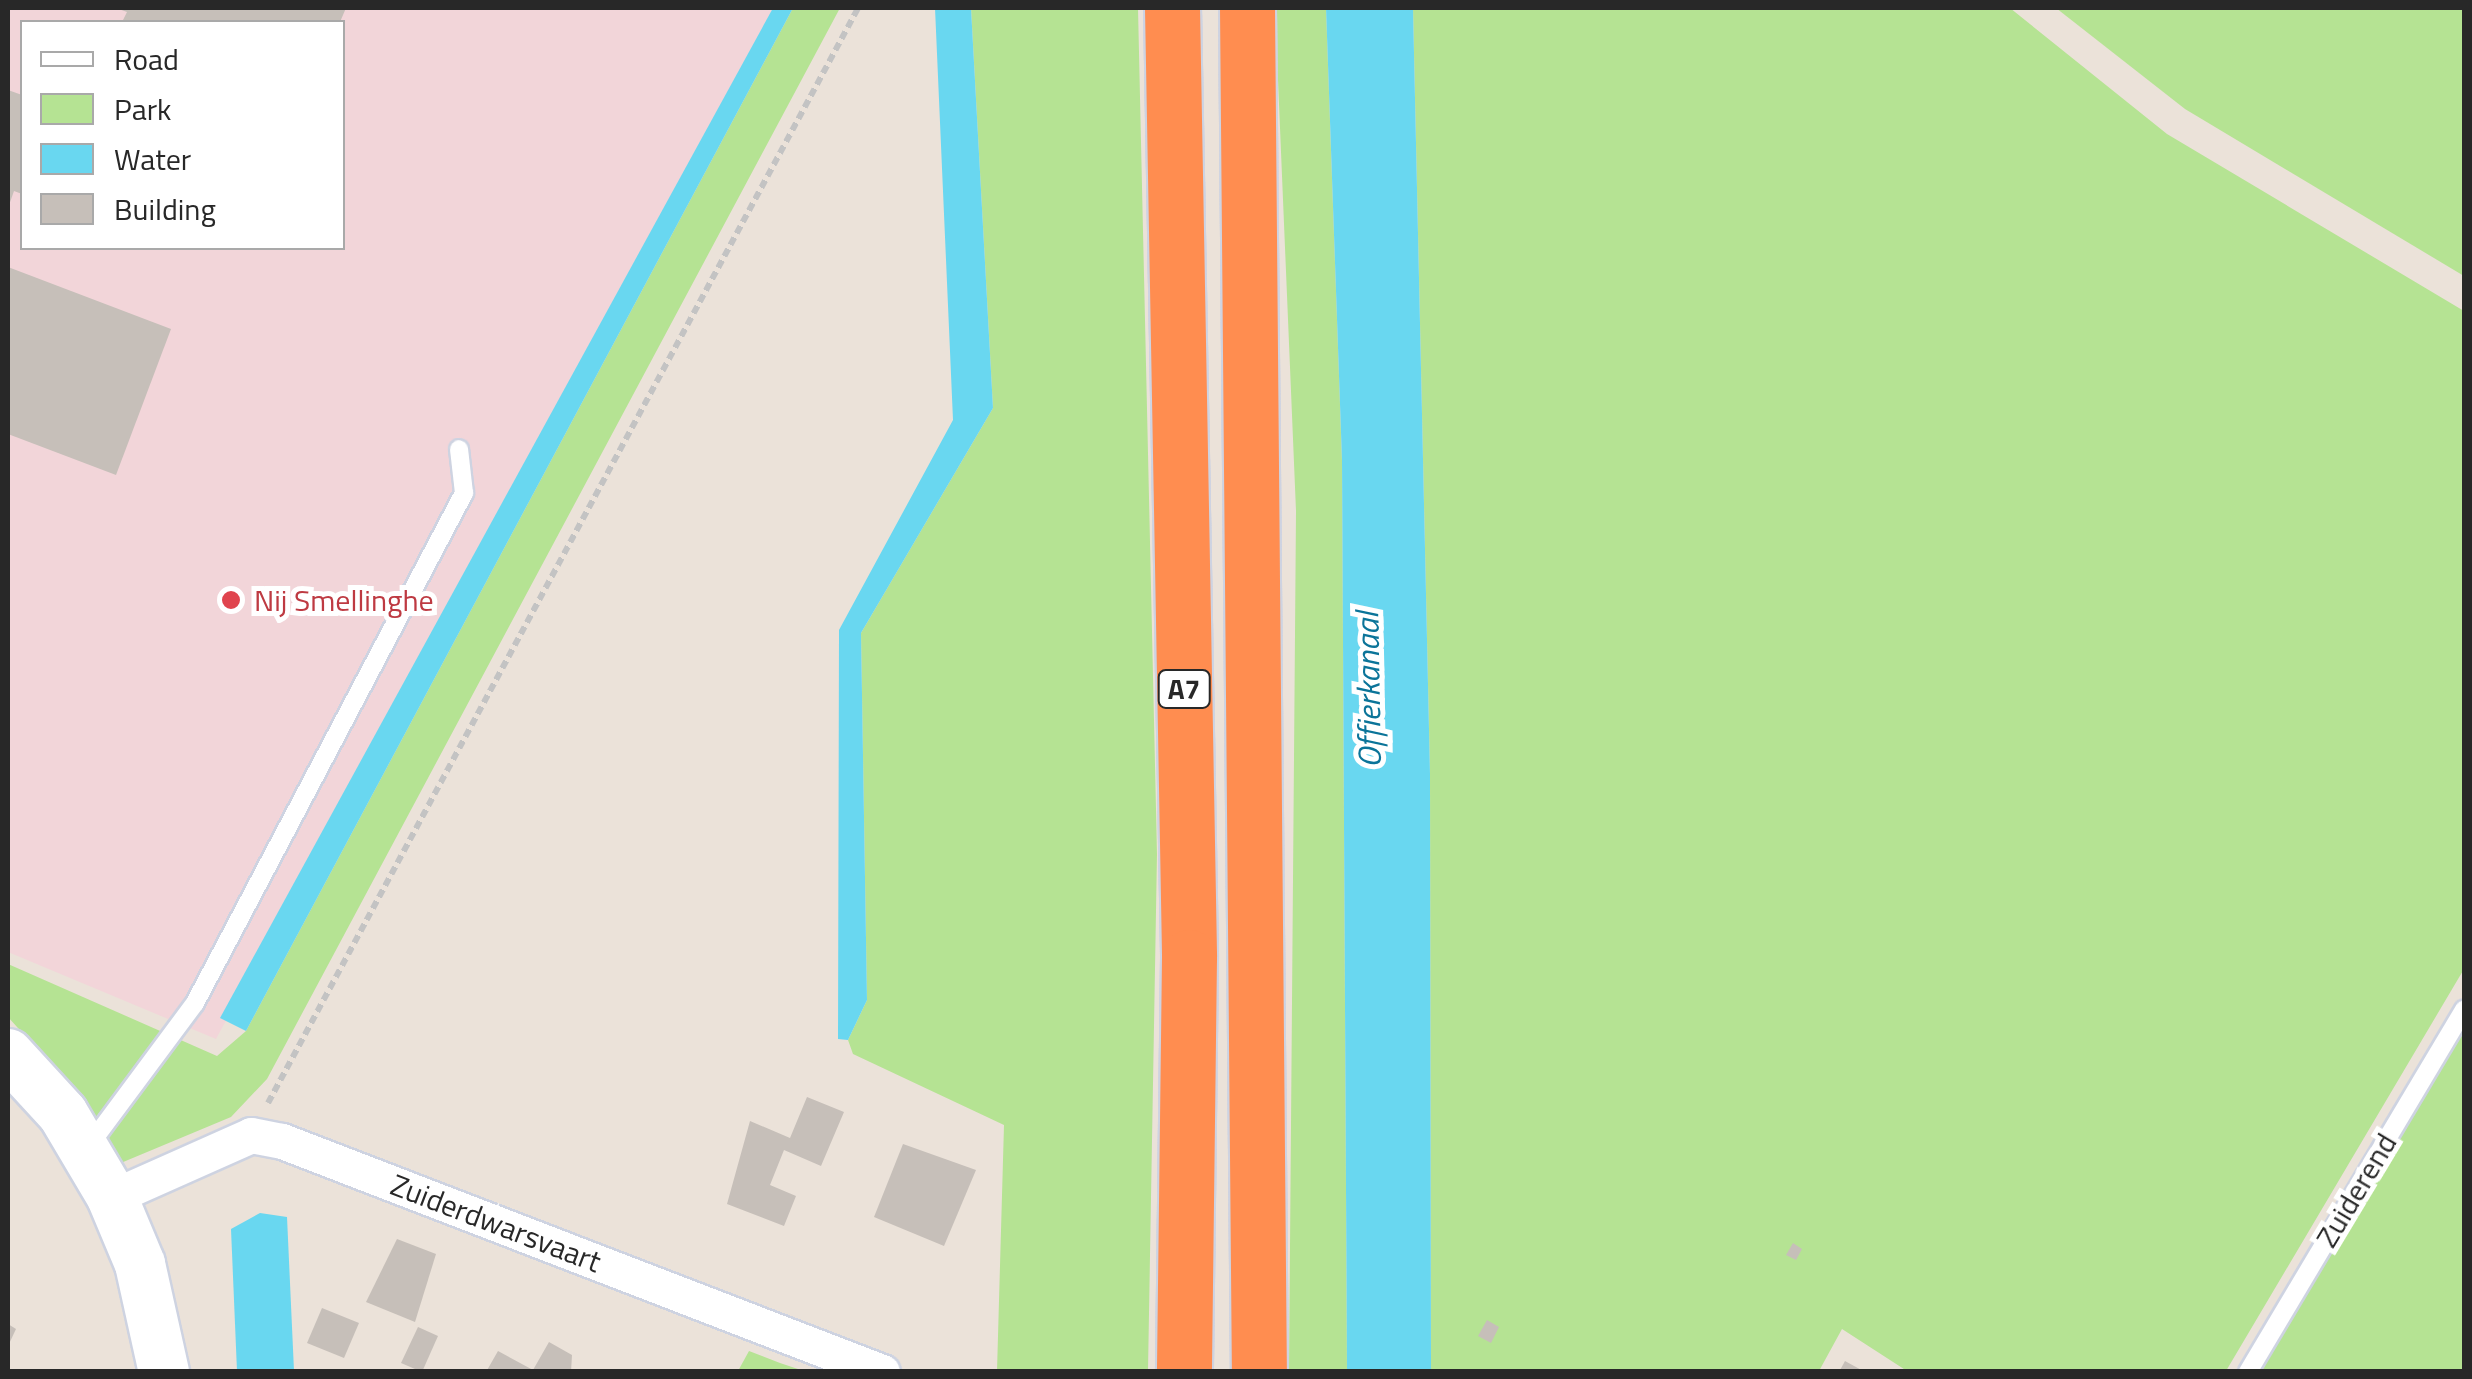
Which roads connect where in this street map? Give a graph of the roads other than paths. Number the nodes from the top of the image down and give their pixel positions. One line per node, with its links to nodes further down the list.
1 (1172, 8): 10 (highway, A7)
2 (1247, 8): 11 (highway)
3 (458, 448): 6 (lane)
4 (2464, 1009): 12 (lane, Zuiderend)
5 (8, 1054): 6 (street)
6 (84, 1151): 7 (street)
7 (112, 1197): 8 (street); 9 (street, Zuiderdwarsvaart)
8 (164, 1372)
9 (882, 1372)
10 (1184, 1372)
11 (1259, 1372)
12 (2248, 1372)

